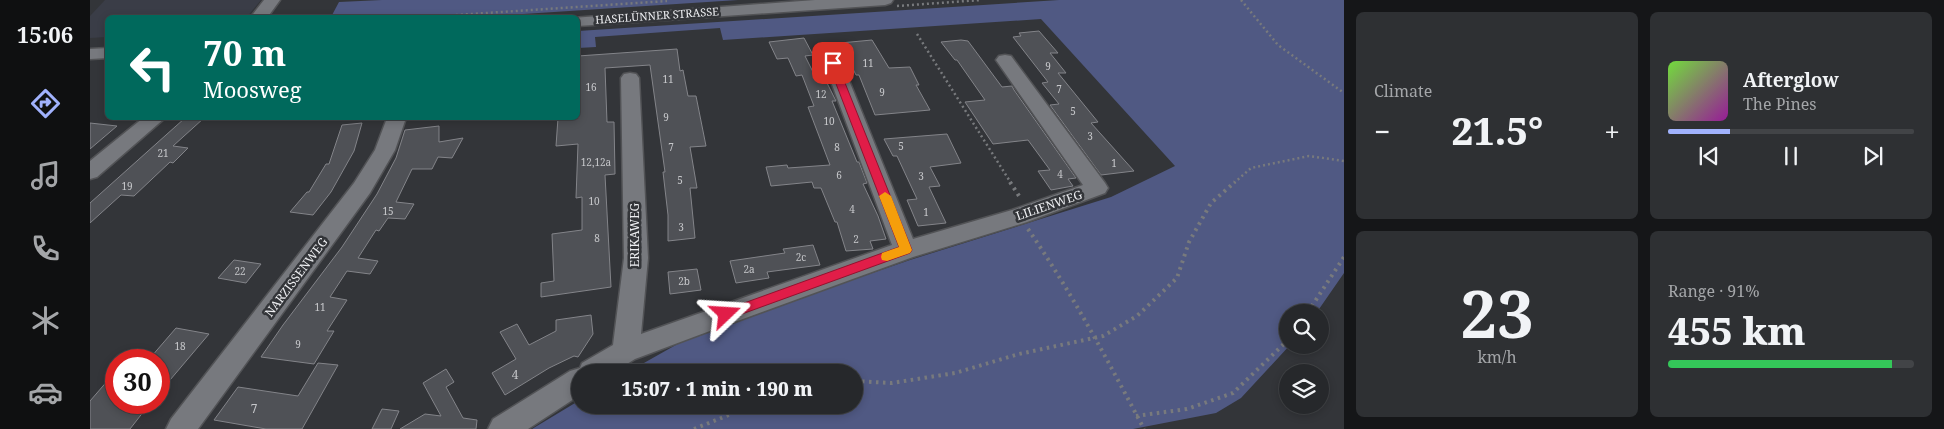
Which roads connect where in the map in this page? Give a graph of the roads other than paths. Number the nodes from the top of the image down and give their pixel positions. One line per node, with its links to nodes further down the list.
1 (272, 0): 3 (street)
2 (885, 0): 4 (street, HASELÜNNER STRASSE)
3 (260, 15)
4 (580, 20)
5 (105, 53): 6 (street)
6 (90, 54)
7 (1004, 60): 13 (street, LILIENWEG)
8 (833, 63): 13 (street)
9 (630, 78): 14 (street, ERIKAWEG)
10 (153, 120): 12 (street)
11 (395, 120): 17 (street, NARZISSENWEG)
12 (90, 172)
13 (906, 250): 14 (street, LILIENWEG)
14 (626, 351): 15 (street)
15 (605, 364)
16 (571, 386): 18 (street)
17 (182, 429)
18 (503, 429)

